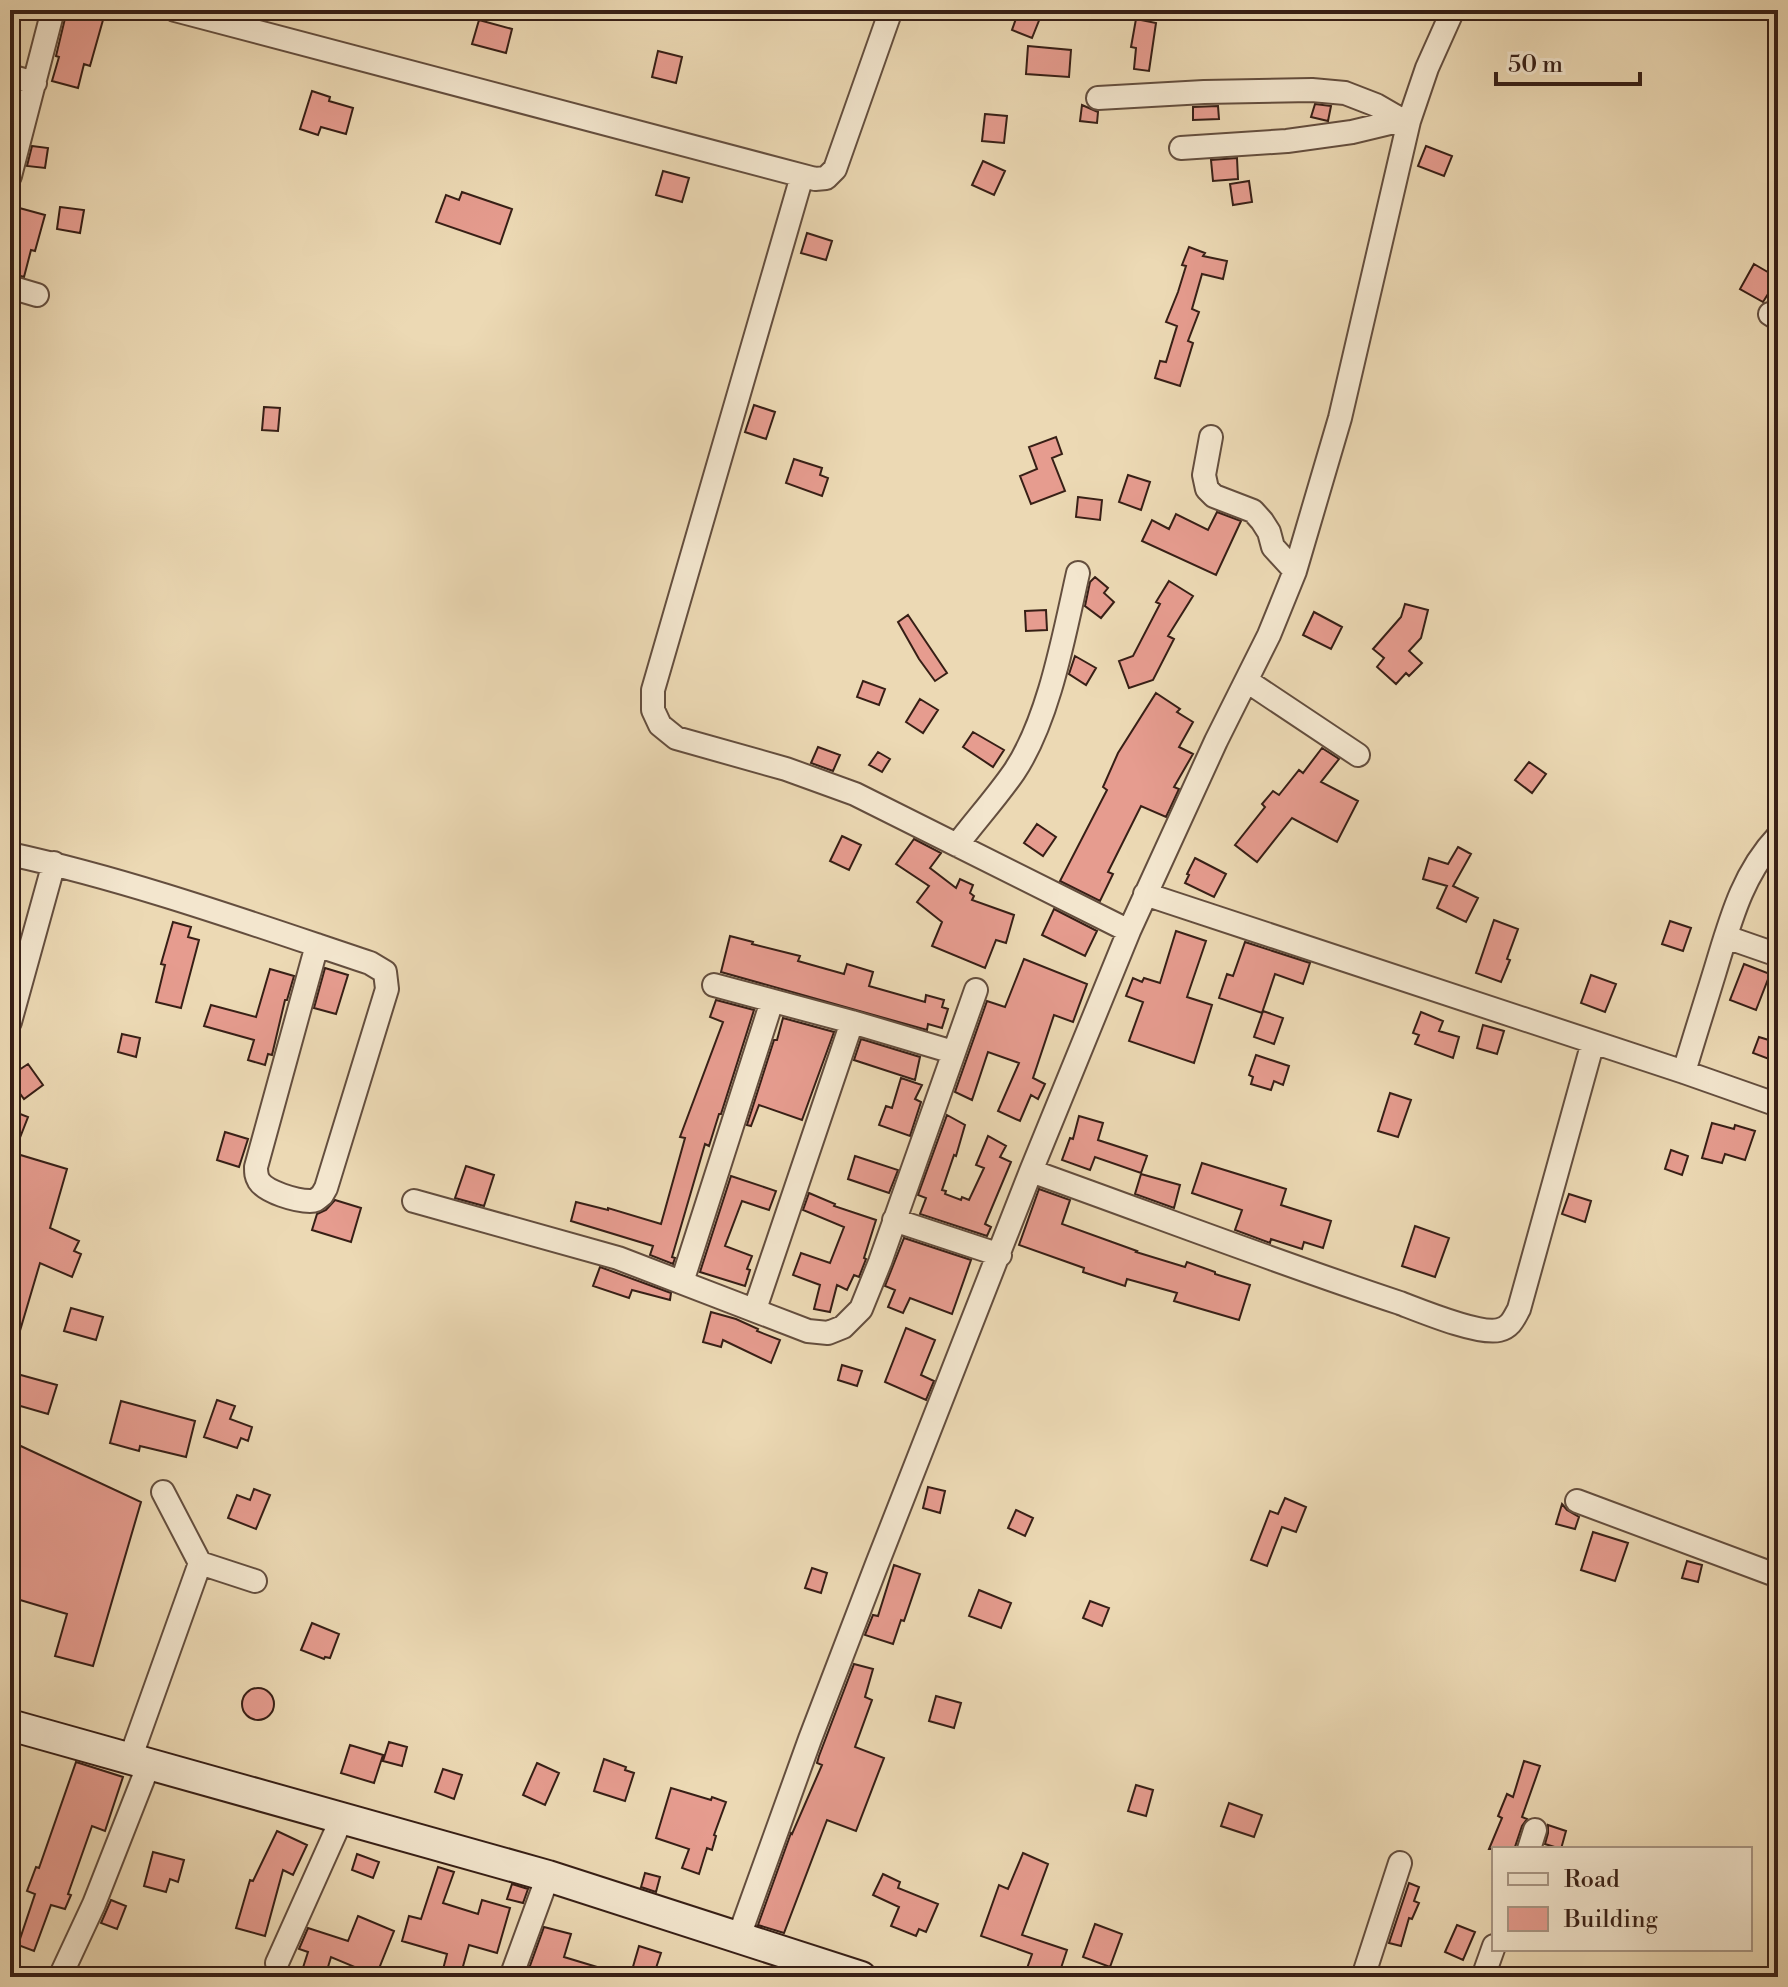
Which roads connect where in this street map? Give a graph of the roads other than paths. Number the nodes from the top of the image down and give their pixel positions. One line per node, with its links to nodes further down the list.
1 (53, 10): 6 (street)
2 (175, 10): 11 (street)
3 (891, 10): 11 (street)
4 (1453, 10): 8 (street)
5 (10, 76): 6 (street)
6 (35, 83): 10 (street)
7 (1098, 98): 8 (street)
8 (1406, 120): 9 (street); 15 (street)
9 (1181, 148)
10 (10, 176)
11 (802, 176): 20 (street)
12 (10, 287): 13 (street)
13 (37, 295)
14 (1211, 437): 15 (street)
15 (1295, 571): 17 (street)
16 (1078, 573): 20 (street)
17 (1247, 681): 18 (street); 23 (street)
18 (1358, 755)
19 (1778, 836): 25 (street)
20 (957, 845): 24 (street)
21 (10, 854): 22 (street)
22 (54, 863): 26 (street); 31 (street)
23 (1145, 894): 24 (street); 33 (street)
24 (1129, 931): 37 (street)
25 (1726, 937): 27 (street); 35 (street)
26 (317, 945): 26 (street)
27 (1778, 955)
28 (714, 985): 30 (street)
29 (976, 990): 34 (street)
30 (772, 1001): 32 (street); 41 (street)
31 (10, 1022)
32 (852, 1022): 34 (street); 42 (street)
33 (1593, 1042): 35 (street); 37 (street)
34 (953, 1052): 39 (street)
35 (1684, 1072): 36 (street)
36 (1778, 1105)
37 (1031, 1171): 40 (street)
38 (414, 1201): 41 (street)
39 (894, 1220): 40 (street); 42 (street)
40 (1000, 1255): 53 (street)
41 (682, 1282): 42 (street)
42 (755, 1309)
43 (163, 1492): 45 (street)
44 (1577, 1501): 46 (street)
45 (200, 1563): 47 (street); 49 (street)
46 (1778, 1576)
47 (255, 1581)
48 (10, 1725): 49 (street)
49 (139, 1762): 50 (street); 56 (street)
50 (342, 1818): 52 (street); 55 (street)
51 (1400, 1863): 59 (street)
52 (548, 1876): 53 (street); 57 (street)
53 (738, 1939): 58 (street)
54 (1492, 1951): 60 (street)
55 (277, 1963)
56 (60, 1977)
57 (511, 1977)
58 (861, 1977)
59 (1363, 1977)
60 (1483, 1977)

